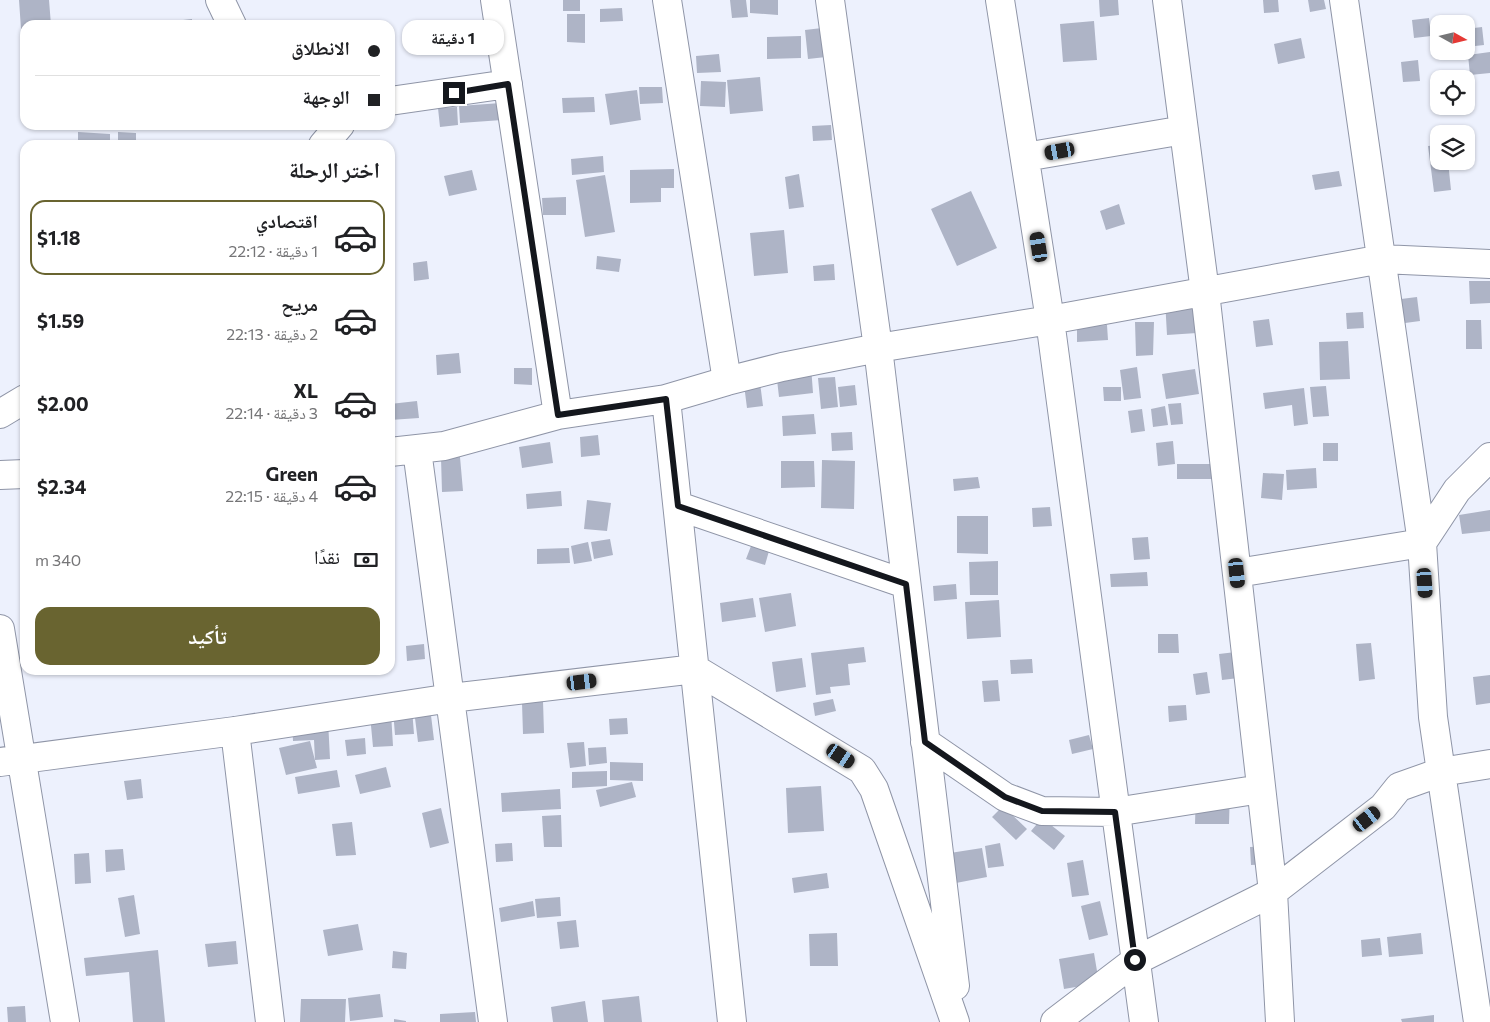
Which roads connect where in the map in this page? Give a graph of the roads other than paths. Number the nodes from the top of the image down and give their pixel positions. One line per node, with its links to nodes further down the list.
1 (220, 0): 8 (street)
2 (495, 0): 9 (street)
3 (667, 0): 20 (street)
4 (830, 0): 19 (street)
5 (1000, 0): 14 (street)
6 (1167, 0): 12 (street)
7 (1344, 0): 15 (street)
8 (230, 20)
9 (508, 84): 10 (street); 24 (street)
10 (395, 100)
11 (336, 130): 13 (street)
12 (1184, 130): 14 (street); 17 (street)
13 (327, 140)
14 (1025, 157): 18 (street)
15 (1382, 259): 16 (street); 17 (street); 31 (street)
16 (1490, 264)
17 (1205, 292): 18 (street); 32 (street)
18 (1050, 320): 19 (street); 43 (street)
19 (878, 348): 20 (street); 33 (street)
20 (727, 381): 21 (street)
21 (666, 399): 24 (street); 30 (street)
22 (20, 402): 23 (street)
23 (0, 414)
24 (558, 415): 25 (street)
25 (417, 450): 26 (street); 36 (street)
26 (395, 452)
27 (1490, 457): 31 (street)
28 (20, 474): 29 (street)
29 (0, 476)
30 (678, 506): 33 (street); 35 (street)
31 (1422, 543): 32 (street); 41 (street)
32 (1237, 573): 42 (street)
33 (906, 584): 38 (street)
34 (0, 629): 39 (street)
35 (695, 669): 36 (street); 49 (street); 50 (street)
36 (451, 698): 37 (street); 48 (street)
37 (235, 731): 39 (street); 47 (street)
38 (925, 742): 43 (street); 50 (street)
39 (11, 761): 46 (street)
40 (1490, 764): 41 (street)
41 (1441, 772): 44 (street); 54 (street)
42 (1261, 789): 43 (street); 44 (street)
43 (1115, 812): 45 (street)
44 (1273, 892): 45 (street); 53 (street)
45 (1135, 960): 51 (street); 52 (street)
46 (65, 1022)
47 (270, 1022)
48 (493, 1022)
49 (732, 1022)
50 (957, 1022)
51 (1055, 1022)
52 (1144, 1022)
53 (1280, 1022)
54 (1478, 1022)

